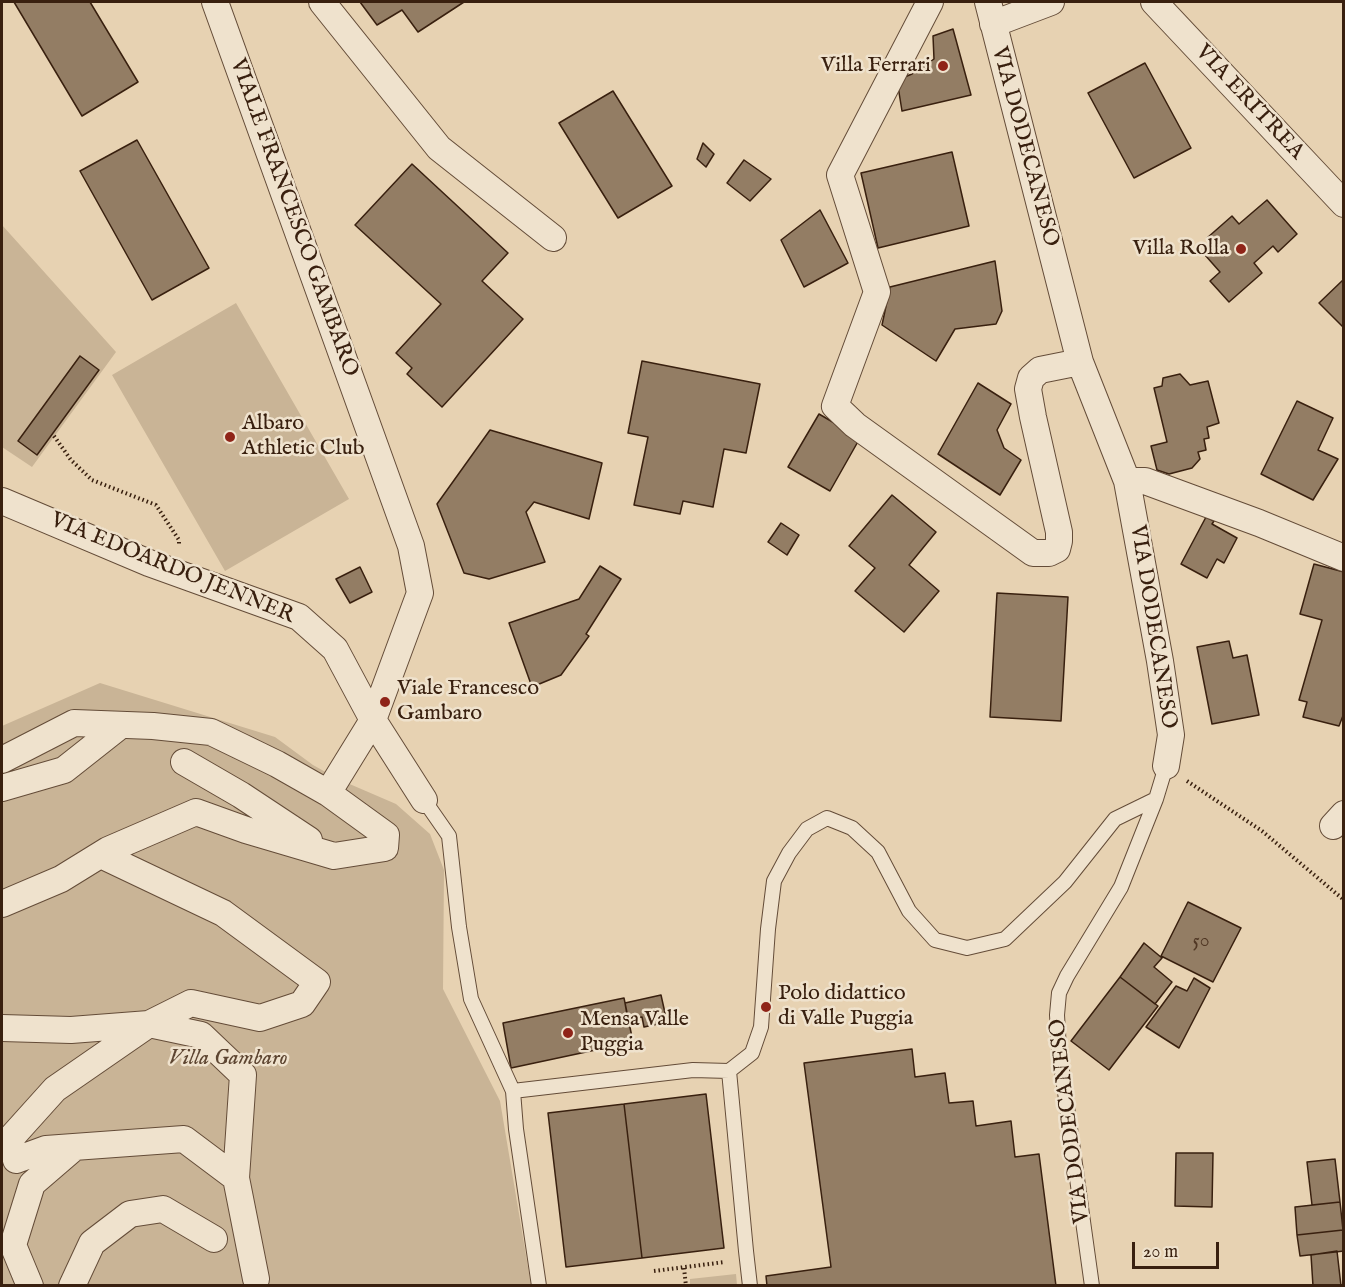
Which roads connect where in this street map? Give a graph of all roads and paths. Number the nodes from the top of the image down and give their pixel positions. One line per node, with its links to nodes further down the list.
1 (215, 2): 15 (street, VIALE FRANCESCO GAMBARO)
2 (322, 2): 8 (street)
3 (930, 2): 9 (street)
4 (1051, 2): 6 (street)
5 (1154, 2): 7 (street, VIA ERITREA)
6 (990, 13): 9 (street, VIA DODECANESO)
7 (1344, 204)
8 (553, 238)
9 (1080, 362): 11 (street, VIA DODECANESO)
10 (54, 436): 14 (path)
11 (1127, 481): 13 (street); 19 (street, VIA DODECANESO)
12 (2, 501): 14 (street, VIA EDOARDO JENNER)
13 (1344, 558)
14 (182, 575): 15 (street, VIA EDOARDO JENNER)
15 (373, 720): 22 (street, VIALE FRANCESCO GAMBARO); 24 (street)
16 (121, 724): 17 (street); 21 (street); 22 (street)
17 (2, 760)
18 (184, 762): 26 (street)
19 (1166, 766): 23 (lane, VIA DODECANESO)
20 (1186, 781): 27 (path)
21 (2, 788)
22 (328, 793): 26 (street)
23 (1156, 799): 31 (lane); 45 (lane, VIA DODECANESO)
24 (424, 800): 32 (lane)
25 (101, 855): 26 (street); 28 (street); 29 (street)
26 (334, 856)
27 (1344, 900)
28 (2, 902)
29 (149, 1024): 30 (street); 33 (street); 34 (street)
30 (2, 1028)
31 (729, 1071): 32 (lane); 36 (lane)
32 (513, 1091): 42 (lane)
33 (75, 1147): 34 (street); 40 (street)
34 (236, 1178): 39 (street)
35 (214, 1239): 41 (street)
36 (747, 1260): 37 (path); 44 (lane)
37 (684, 1268): 38 (path); 43 (path)
38 (654, 1271)
39 (256, 1279)
40 (30, 1286)
41 (72, 1286)
42 (539, 1286)
43 (686, 1286)
44 (750, 1286)
45 (1092, 1286)

